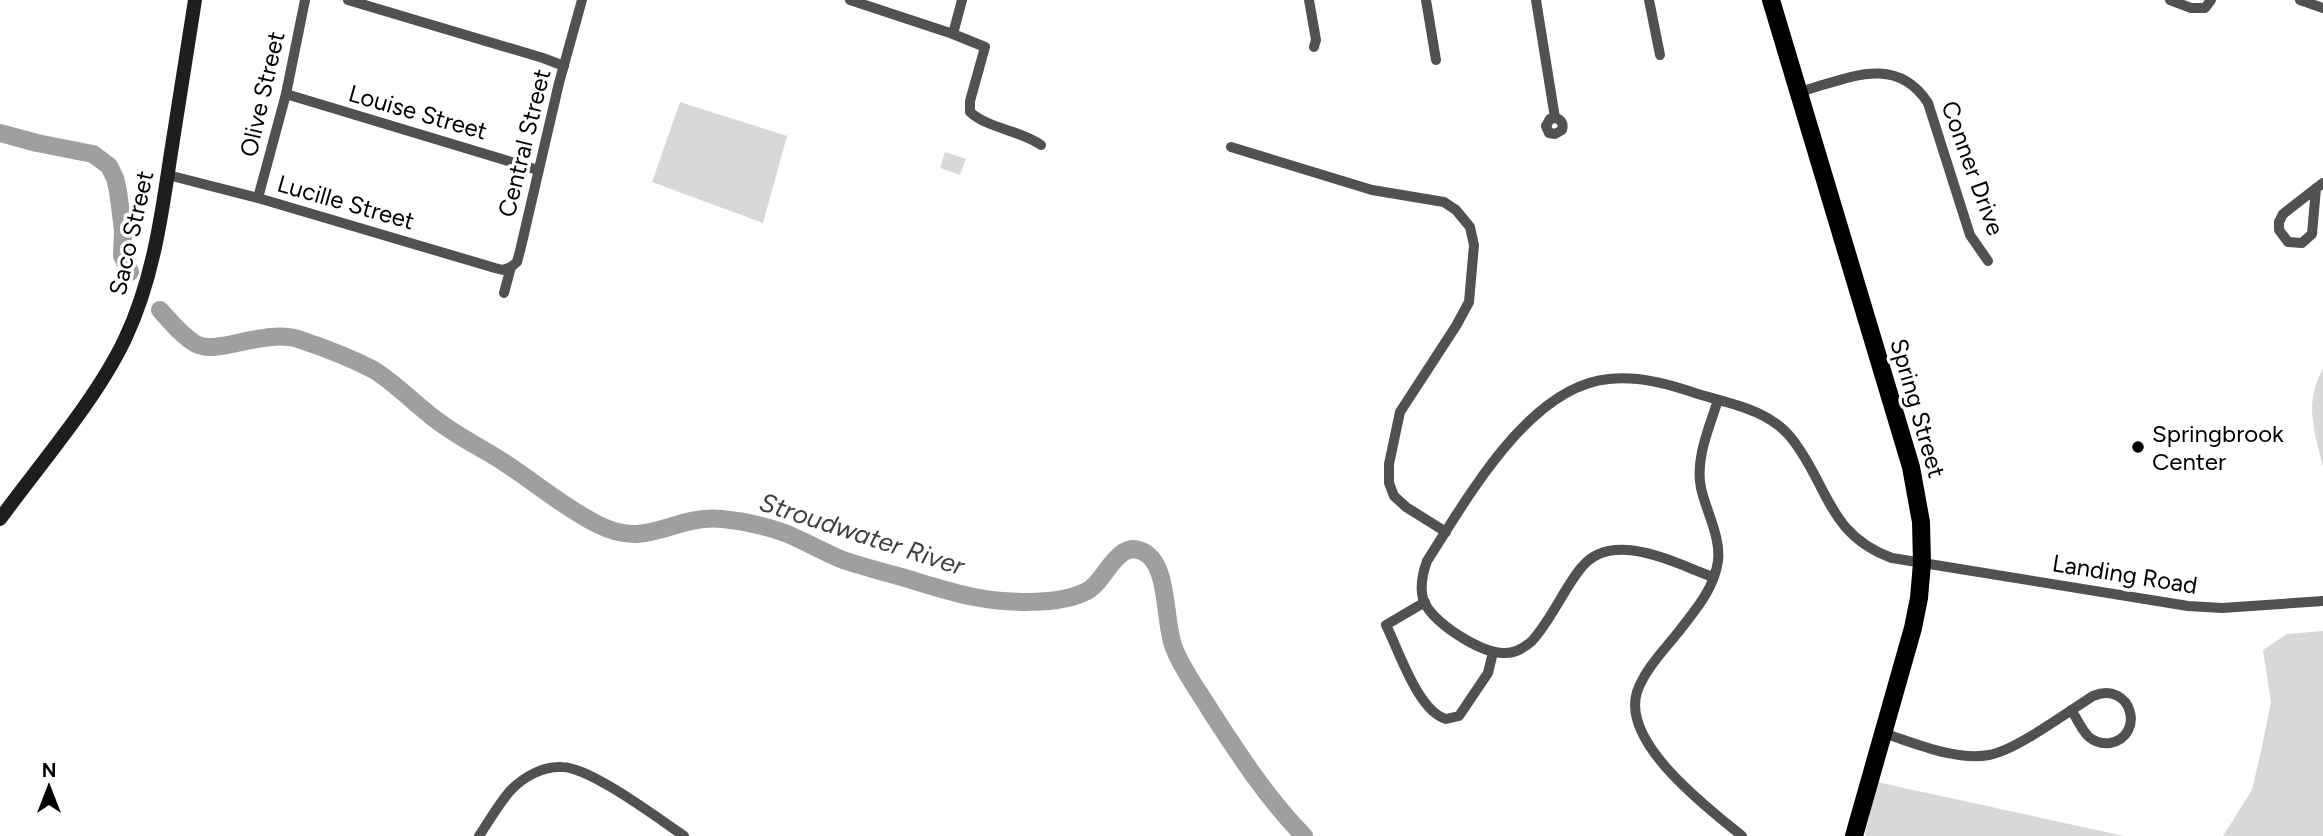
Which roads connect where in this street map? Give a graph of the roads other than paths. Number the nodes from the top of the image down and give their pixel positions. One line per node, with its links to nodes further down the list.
1 (195, 0): 27 (main road, Saco Street)
2 (305, 0): 22 (street, Olive Street)
3 (348, 0): 20 (street)
4 (582, 0): 20 (street, Central Street)
5 (850, 0): 16 (street)
6 (962, 0): 16 (street)
7 (1309, 0): 17 (street)
8 (1426, 0): 19 (street)
9 (1536, 0): 23 (street)
10 (1649, 0): 18 (street)
11 (1771, 0): 21 (main road, Spring Street)
12 (2170, 0): 13 (street)
13 (2211, 0)
14 (2300, 0): 15 (street)
15 (2323, 8)
16 (954, 34): 24 (street)
17 (1314, 47)
18 (1660, 55)
19 (1436, 60)
20 (564, 66): 26 (street, Central Street)
21 (1799, 92): 30 (street, Conner Drive); 36 (main road, Spring Street)
22 (286, 94): 26 (street, Louise Street); 29 (street, Olive Street)
23 (1555, 118)
24 (1041, 145)
25 (1231, 147): 35 (street)
26 (538, 170): 31 (street, Central Street)
27 (168, 175): 29 (street, Lucille Street); 34 (main road, Saco Street)
28 (2319, 186): 28 (street)
29 (258, 198): 31 (street, Lucille Street)
30 (1988, 261)
31 (511, 267): 32 (street, Central Street)
32 (503, 293)
33 (1718, 400): 35 (street, Landing Road); 36 (street, Landing Road); 37 (street)
34 (0, 519)
35 (1446, 532): 39 (street, Landing Road)
36 (1922, 563): 38 (street, Landing Road); 42 (main road, Spring Street)
37 (1713, 577): 40 (street); 45 (street)
38 (2323, 601)
39 (1425, 602): 40 (street); 40 (street)
40 (1493, 652)
41 (2071, 710): 41 (street); 42 (street)
42 (1883, 733): 46 (main road, Spring Street)
43 (479, 836): 44 (street)
44 (684, 836)
45 (1742, 836)
46 (1854, 836)

